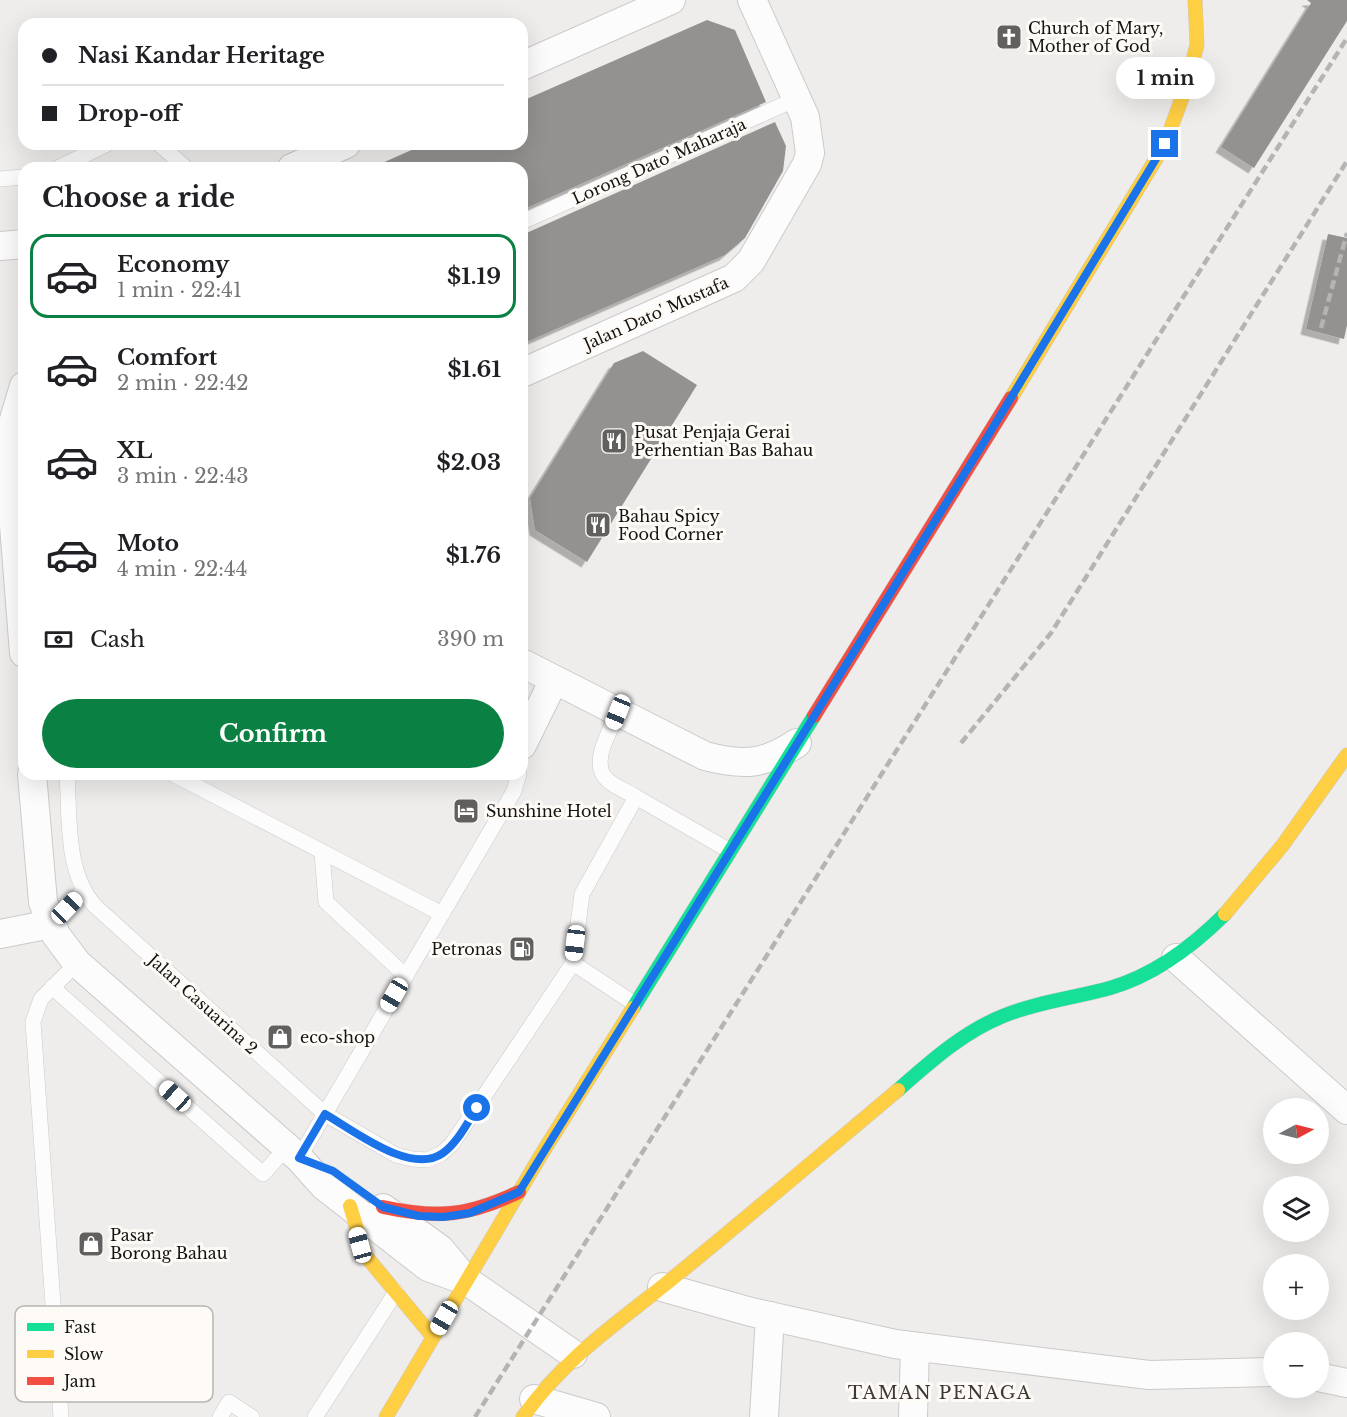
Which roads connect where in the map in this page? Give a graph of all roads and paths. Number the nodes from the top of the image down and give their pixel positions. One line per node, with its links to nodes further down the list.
1 (752, 0): 5 (street, Jalan Dato' Mustafa)
2 (1195, 0): 25 (main road)
3 (661, 2): 4 (street)
4 (528, 63)
5 (796, 99): 14 (lane, Lorong Dato' Maharaja); 17 (street, Jalan Dato' Mustafa)
6 (94, 150): 9 (lane)
7 (166, 150): 10 (lane)
8 (332, 150): 11 (street)
9 (70, 162)
10 (179, 162)
11 (306, 162)
12 (18, 178): 13 (lane)
13 (0, 179)
14 (528, 219)
15 (18, 244): 16 (street)
16 (0, 246)
17 (528, 370)
18 (18, 409): 19 (street)
19 (11, 435): 20 (street)
20 (18, 497)
21 (528, 666): 22 (street)
22 (554, 680): 23 (street); 24 (street)
23 (618, 712): 25 (street); 31 (lane)
24 (528, 733)
25 (797, 743): 32 (main road)
26 (1347, 755): 38 (main road)
27 (32, 780): 36 (street)
28 (67, 780): 34 (lane)
29 (184, 780): 33 (lane)
30 (517, 780): 35 (lane)
31 (636, 797): 32 (lane); 40 (lane)
32 (730, 851): 43 (main road)
33 (322, 852): 35 (lane); 41 (lane)
34 (82, 892): 36 (lane); 45 (lane, Jalan Casuarina 2)
35 (442, 914): 41 (lane)
36 (51, 924): 37 (street); 39 (street)
37 (0, 934)
38 (1176, 958): 44 (street); 51 (main road)
39 (77, 963): 42 (lane); 46 (street)
40 (573, 963): 43 (lane); 45 (lane, Jalan Casuarina 2)
41 (406, 976): 45 (lane)
42 (52, 987): 46 (lane); 53 (lane)
43 (635, 1004): 47 (main road)
44 (1347, 1110)
45 (325, 1114): 46 (lane)
46 (293, 1153): 48 (street); 49 (street)
47 (519, 1192): 49 (main road); 50 (main road)
48 (350, 1206): 50 (street); 52 (main road)
49 (383, 1207): 50 (street)
50 (467, 1281): 55 (main road); 57 (street)
51 (662, 1287): 54 (street); 57 (main road)
52 (396, 1292): 55 (main road); 66 (lane)
53 (53, 1306)
54 (770, 1316): 56 (street); 69 (street)
55 (433, 1337): 67 (main road)
56 (915, 1347): 58 (street); 70 (street)
57 (573, 1354): 62 (main road)
58 (1263, 1372)
59 (1329, 1379): 60 (street)
60 (1347, 1383)
61 (60, 1402): 63 (lane)
62 (529, 1408): 68 (street)
63 (61, 1417)
64 (220, 1417): 65 (lane)
65 (252, 1417)
66 (315, 1417)
67 (386, 1417)
68 (596, 1417)
69 (764, 1417)
70 (913, 1417)

